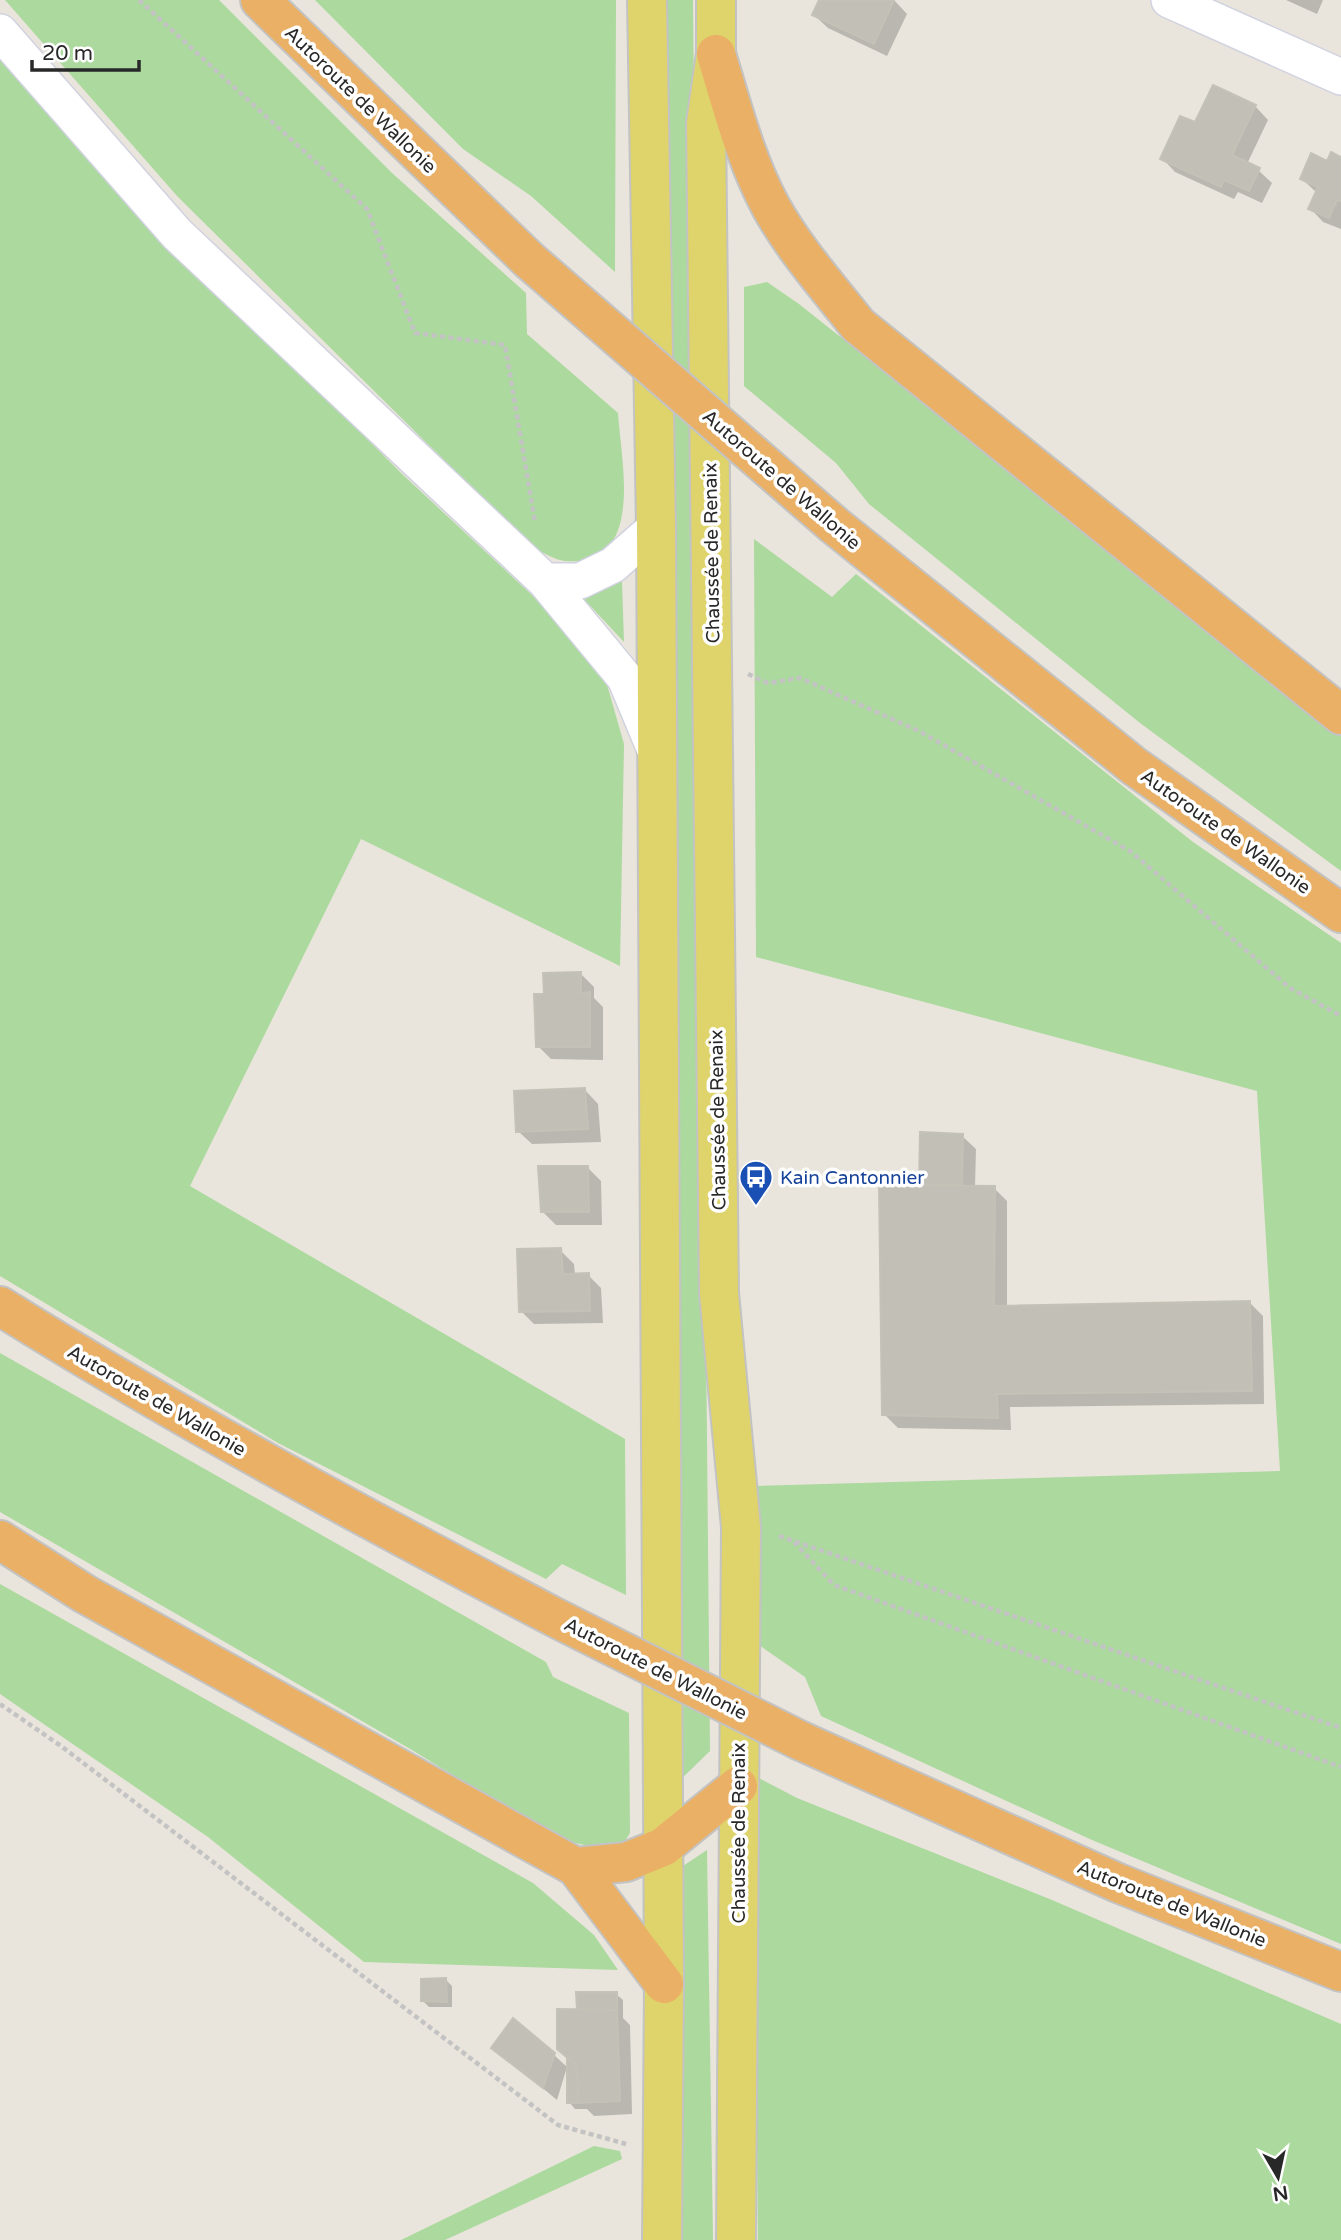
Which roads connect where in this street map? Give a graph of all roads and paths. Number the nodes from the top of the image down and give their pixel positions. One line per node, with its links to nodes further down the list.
1 (139, 0): 10 (path)
2 (260, 0): 14 (highway, Autoroute de Wallonie, bridge)
3 (647, 0): 9 (main road)
4 (716, 0): 7 (main road, Chaussée de Renaix)
5 (1169, 0): 8 (street)
6 (0, 32): 10 (street)
7 (716, 54): 11 (main road, Chaussée de Renaix); 12 (highway)
8 (1341, 77)
9 (656, 527): 10 (street); 13 (main road)
10 (545, 582): 13 (street)
11 (712, 658): 15 (path); 17 (main road, Chaussée de Renaix)
12 (1341, 715)
13 (655, 750): 24 (main road)
14 (1341, 913)
15 (1341, 1016)
16 (0, 1306): 26 (highway, Autoroute de Wallonie, bridge)
17 (741, 1527): 18 (path); 23 (main road, Chaussée de Renaix)
18 (792, 1539): 21 (path); 22 (path)
19 (0, 1540): 25 (highway)
20 (0, 1704): 28 (path)
21 (1341, 1728)
22 (1341, 1767)
23 (738, 1786): 24 (highway); 30 (main road, Chaussée de Renaix)
24 (663, 1847): 25 (highway); 27 (main road)
25 (576, 1867): 27 (highway)
26 (1341, 1972)
27 (664, 1984): 28 (main road)
28 (663, 2154): 29 (main road)
29 (662, 2240)
30 (736, 2240)

